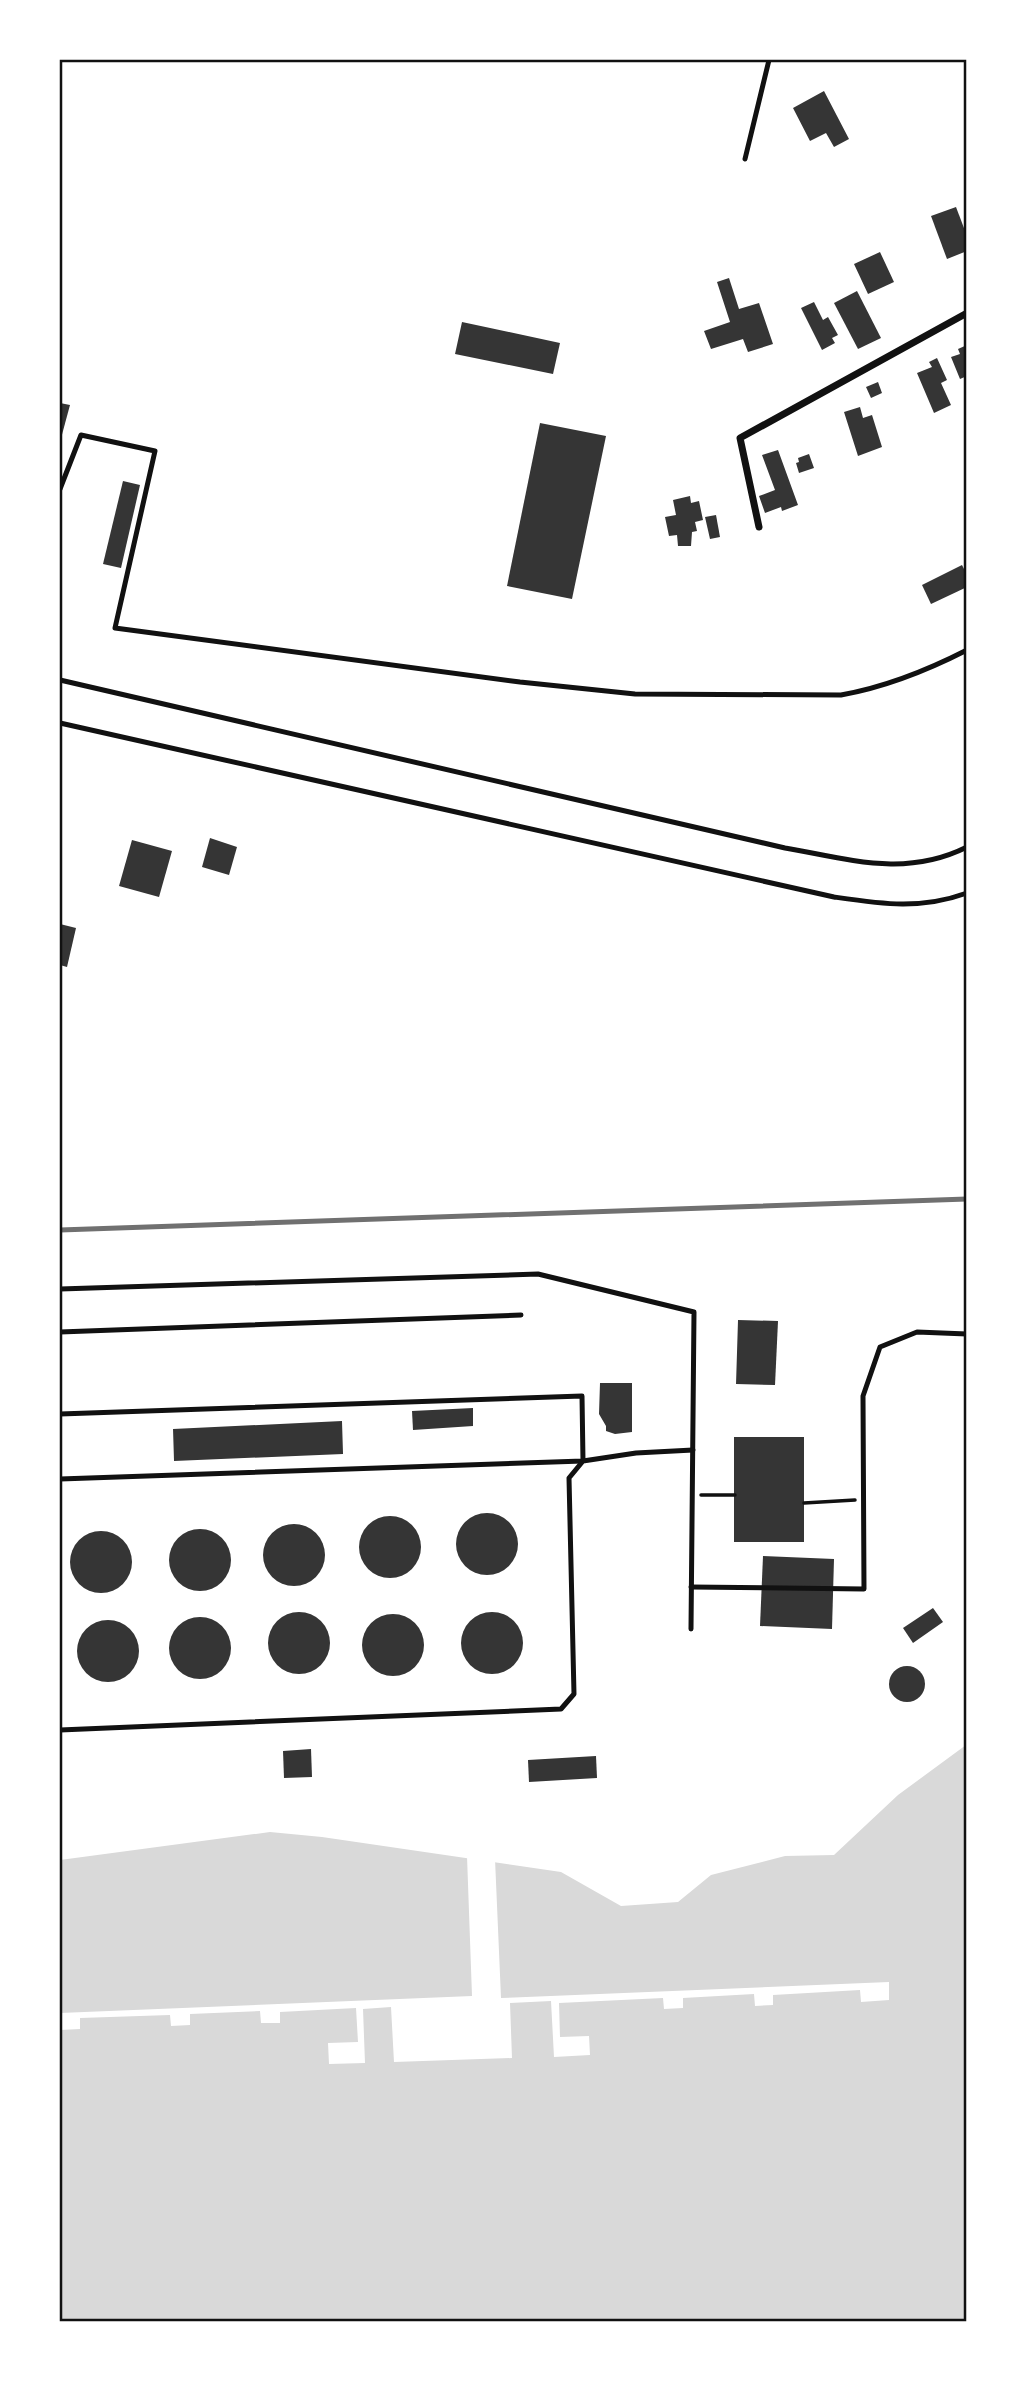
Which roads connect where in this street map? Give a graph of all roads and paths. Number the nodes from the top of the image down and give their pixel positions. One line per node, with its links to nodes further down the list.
1 (769, 60): 2 (lane)
2 (745, 159)
3 (967, 313): 5 (street)
4 (60, 489): 6 (lane)
5 (759, 527)
6 (967, 650)
7 (60, 680): 9 (lane)
8 (60, 723): 10 (lane)
9 (967, 847)
10 (967, 893)
11 (60, 1290): 16 (lane)
12 (521, 1315): 13 (lane)
13 (60, 1332)
14 (967, 1334): 21 (lane)
15 (60, 1414): 17 (lane)
16 (693, 1450): 17 (lane); 20 (lane)
17 (583, 1461): 18 (lane); 25 (lane)
18 (60, 1479)
19 (735, 1494): 20 (path)
20 (692, 1495): 23 (lane)
21 (865, 1499): 22 (path); 23 (lane)
22 (804, 1503)
23 (691, 1587): 24 (lane)
24 (691, 1629)
25 (60, 1730)

